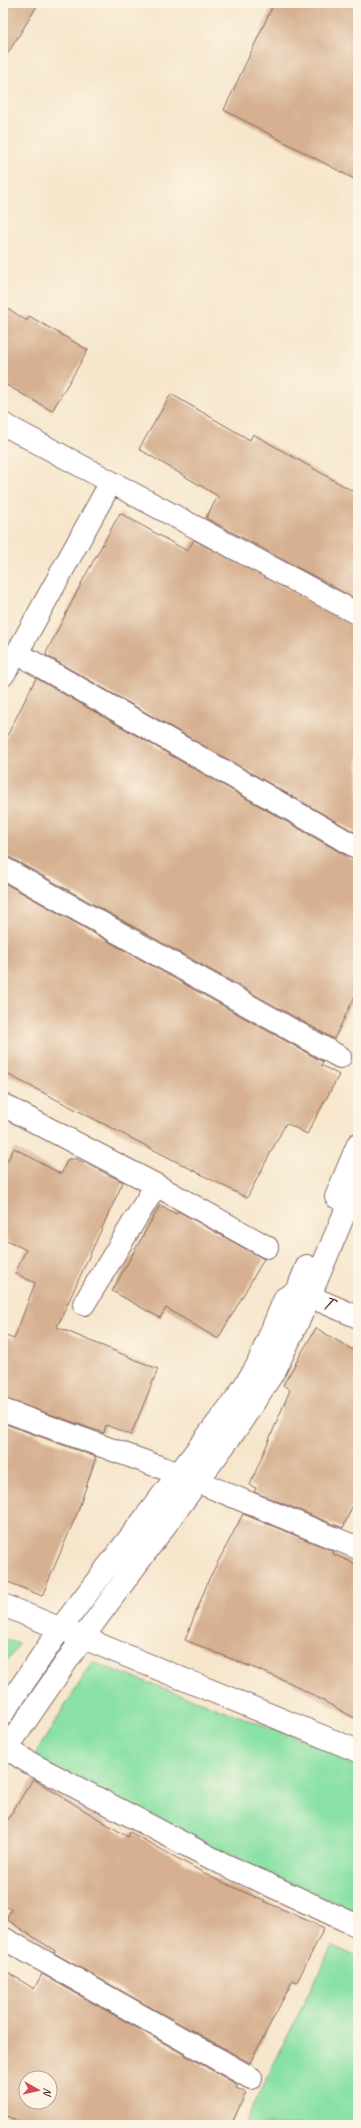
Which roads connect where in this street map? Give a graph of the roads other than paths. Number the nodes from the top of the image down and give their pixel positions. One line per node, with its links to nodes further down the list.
1 (3, 424): 2 (street)
2 (111, 482): 3 (street); 4 (street)
3 (358, 614)
4 (18, 653): 5 (street); 6 (street)
5 (3, 675)
6 (358, 848)
7 (3, 868): 8 (street)
8 (340, 1057)
9 (3, 1105): 12 (street)
10 (358, 1144): 14 (street)
11 (358, 1181): 14 (street)
12 (156, 1185): 13 (street); 15 (street)
13 (267, 1247)
14 (304, 1293): 16 (street, T); 18 (street)
15 (84, 1304)
16 (358, 1317)
17 (3, 1410): 18 (street)
18 (188, 1478): 19 (street); 21 (street); 22 (street)
19 (358, 1548)
20 (3, 1605): 21 (street)
21 (60, 1629): 22 (street); 23 (street)
22 (84, 1636): 24 (street); 25 (street)
23 (3, 1713)
24 (4, 1749): 26 (street)
25 (358, 1751)
26 (358, 1926)
27 (3, 1938): 28 (street)
28 (251, 2078)

